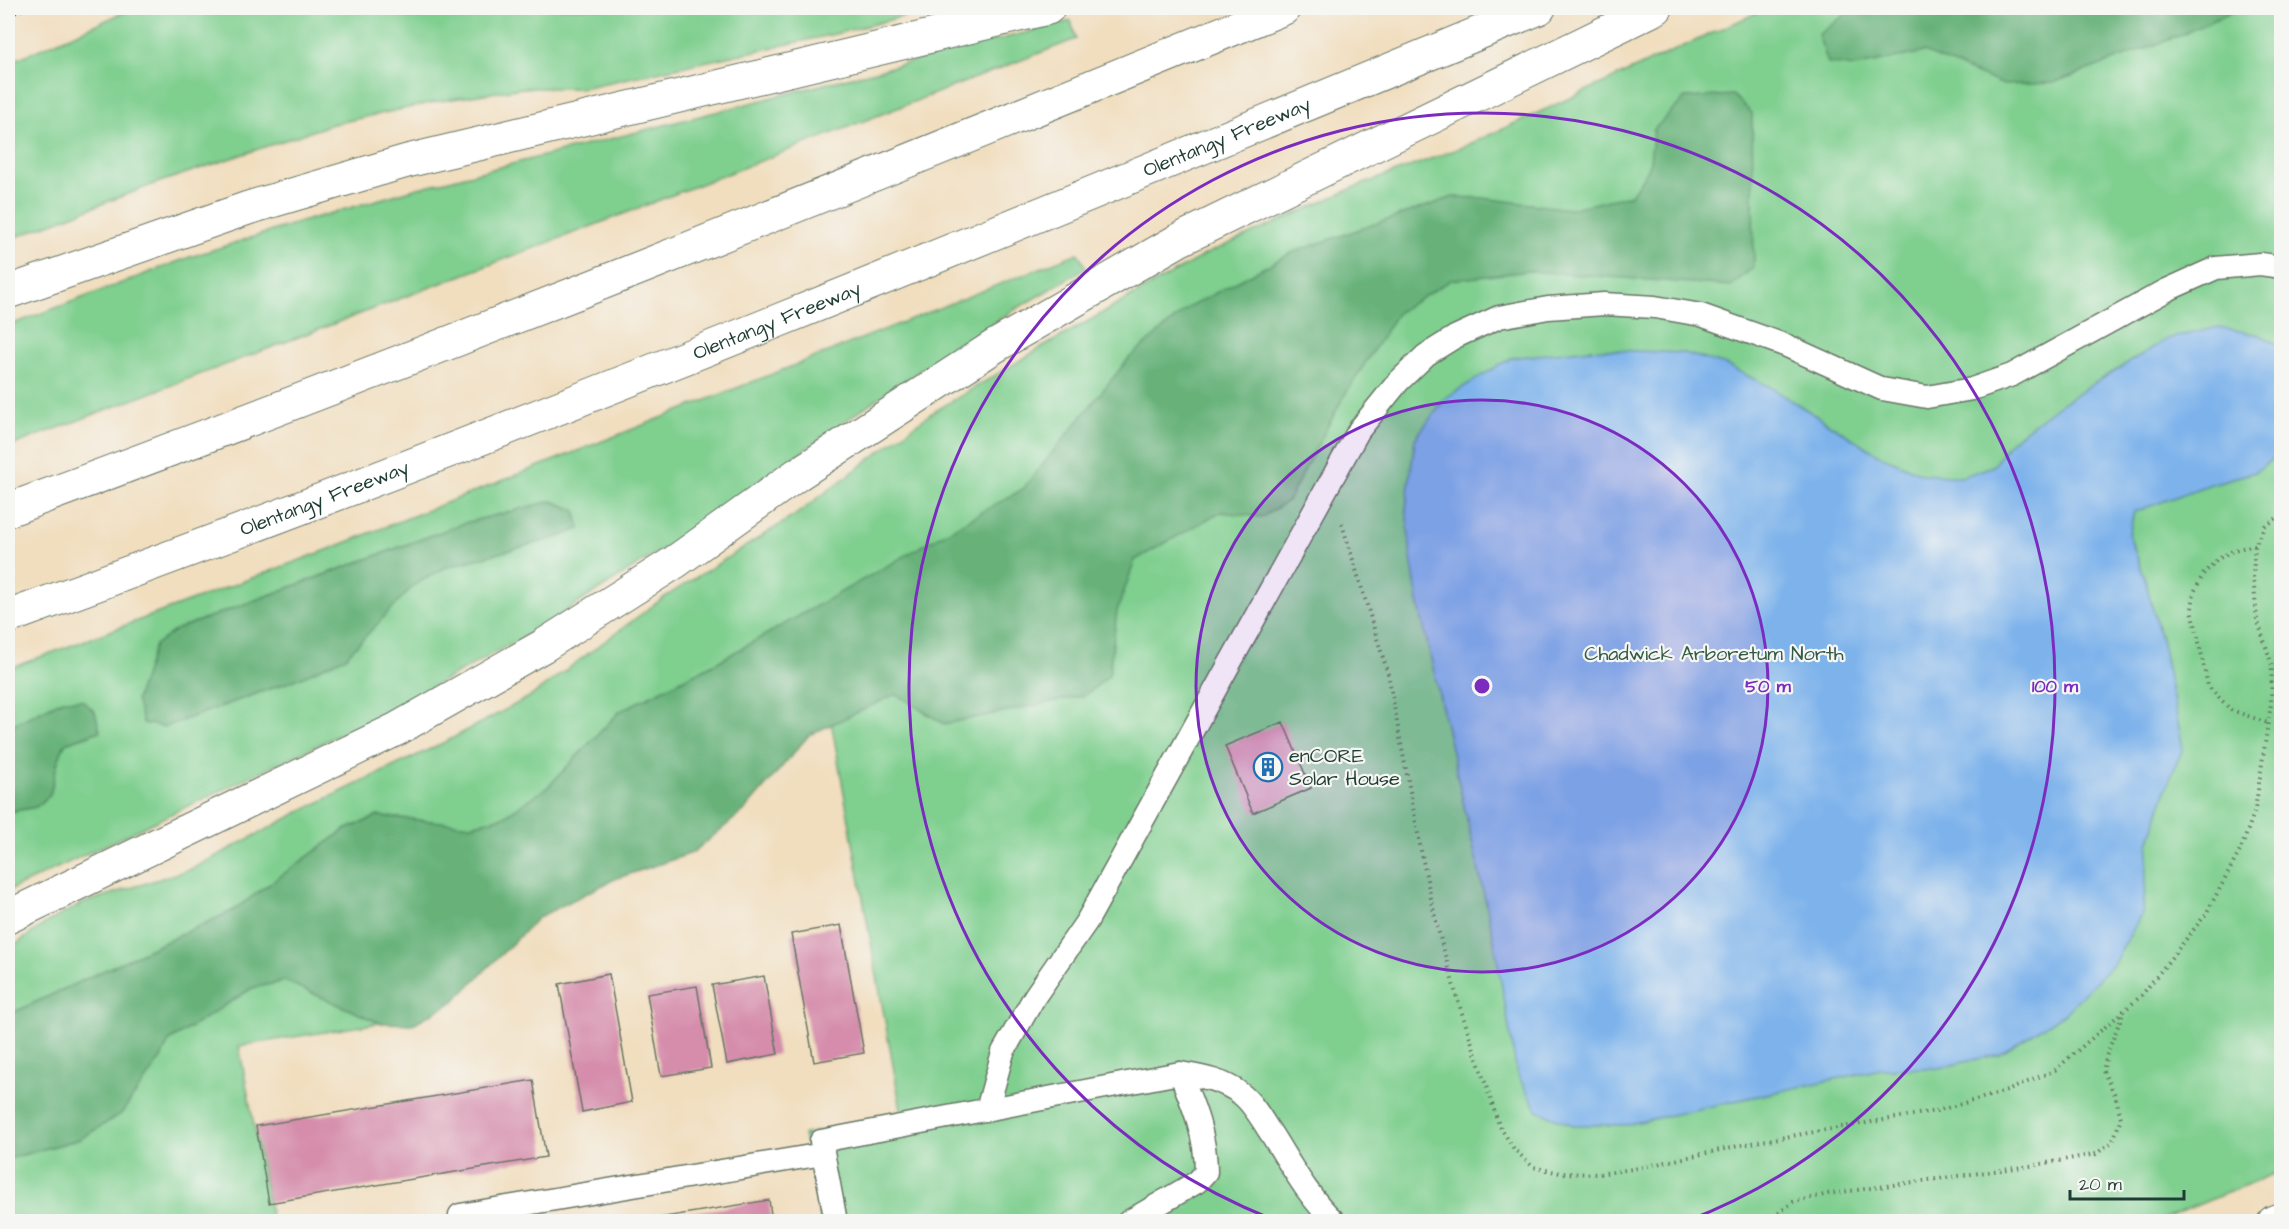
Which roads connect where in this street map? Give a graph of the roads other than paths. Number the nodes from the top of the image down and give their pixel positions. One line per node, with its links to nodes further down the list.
1 (1048, 8): 6 (main road)
2 (1284, 8): 7 (main road)
3 (1539, 8): 8 (main road, Olentangy Freeway)
4 (1656, 8): 9 (main road)
5 (2282, 267): 13 (lane)
6 (8, 292)
7 (8, 510)
8 (8, 617)
9 (57, 893): 10 (main road); 11 (main road)
10 (8, 917)
11 (8, 931)
12 (1180, 1073): 13 (lane); 18 (lane); 19 (lane)
13 (987, 1110): 14 (lane)
14 (823, 1154): 15 (lane); 17 (lane)
15 (460, 1215)
16 (2282, 1219): 20 (main road)
17 (836, 1221)
18 (1128, 1221)
19 (1335, 1221)
20 (2274, 1221)

